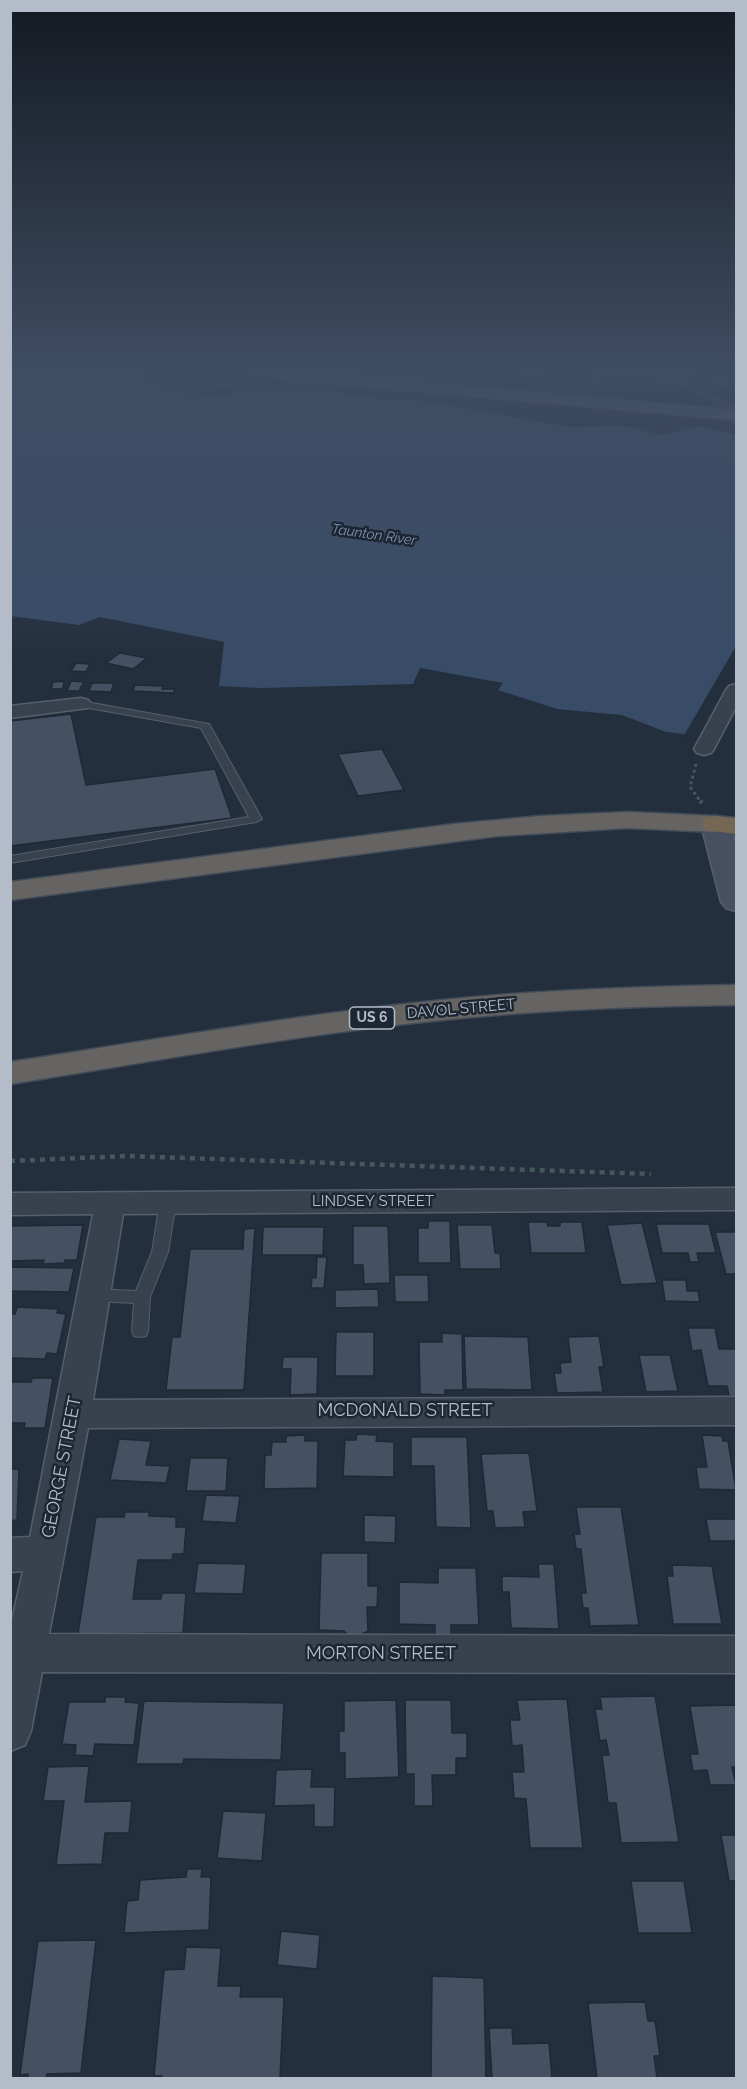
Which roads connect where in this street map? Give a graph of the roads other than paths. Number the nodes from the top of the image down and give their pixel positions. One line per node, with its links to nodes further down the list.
1 (736, 690): 4 (street)
2 (81, 704): 3 (street); 6 (lane)
3 (10, 712)
4 (704, 749)
5 (726, 825): 7 (highway); 8 (main road)
6 (10, 860)
7 (10, 891)
8 (736, 902)
9 (736, 995): 10 (highway, DAVOL STREET / US 6)
10 (10, 1073)
11 (736, 1199): 12 (street, LINDSEY STREET)
12 (168, 1202): 13 (street, LINDSEY STREET); 16 (lane)
13 (110, 1203): 14 (street, LINDSEY STREET); 15 (street, GEORGE STREET)
14 (10, 1204)
15 (94, 1296): 16 (lane); 19 (street, GEORGE STREET)
16 (142, 1297): 17 (lane)
17 (140, 1331)
18 (736, 1411): 19 (street, MCDONALD STREET)
19 (73, 1414): 20 (street, GEORGE STREET)
20 (28, 1553): 21 (street, GEORGE STREET)
21 (26, 1653): 22 (street, MORTON STREET); 23 (street, GEORGE STREET)
22 (736, 1655)
23 (10, 1731)

